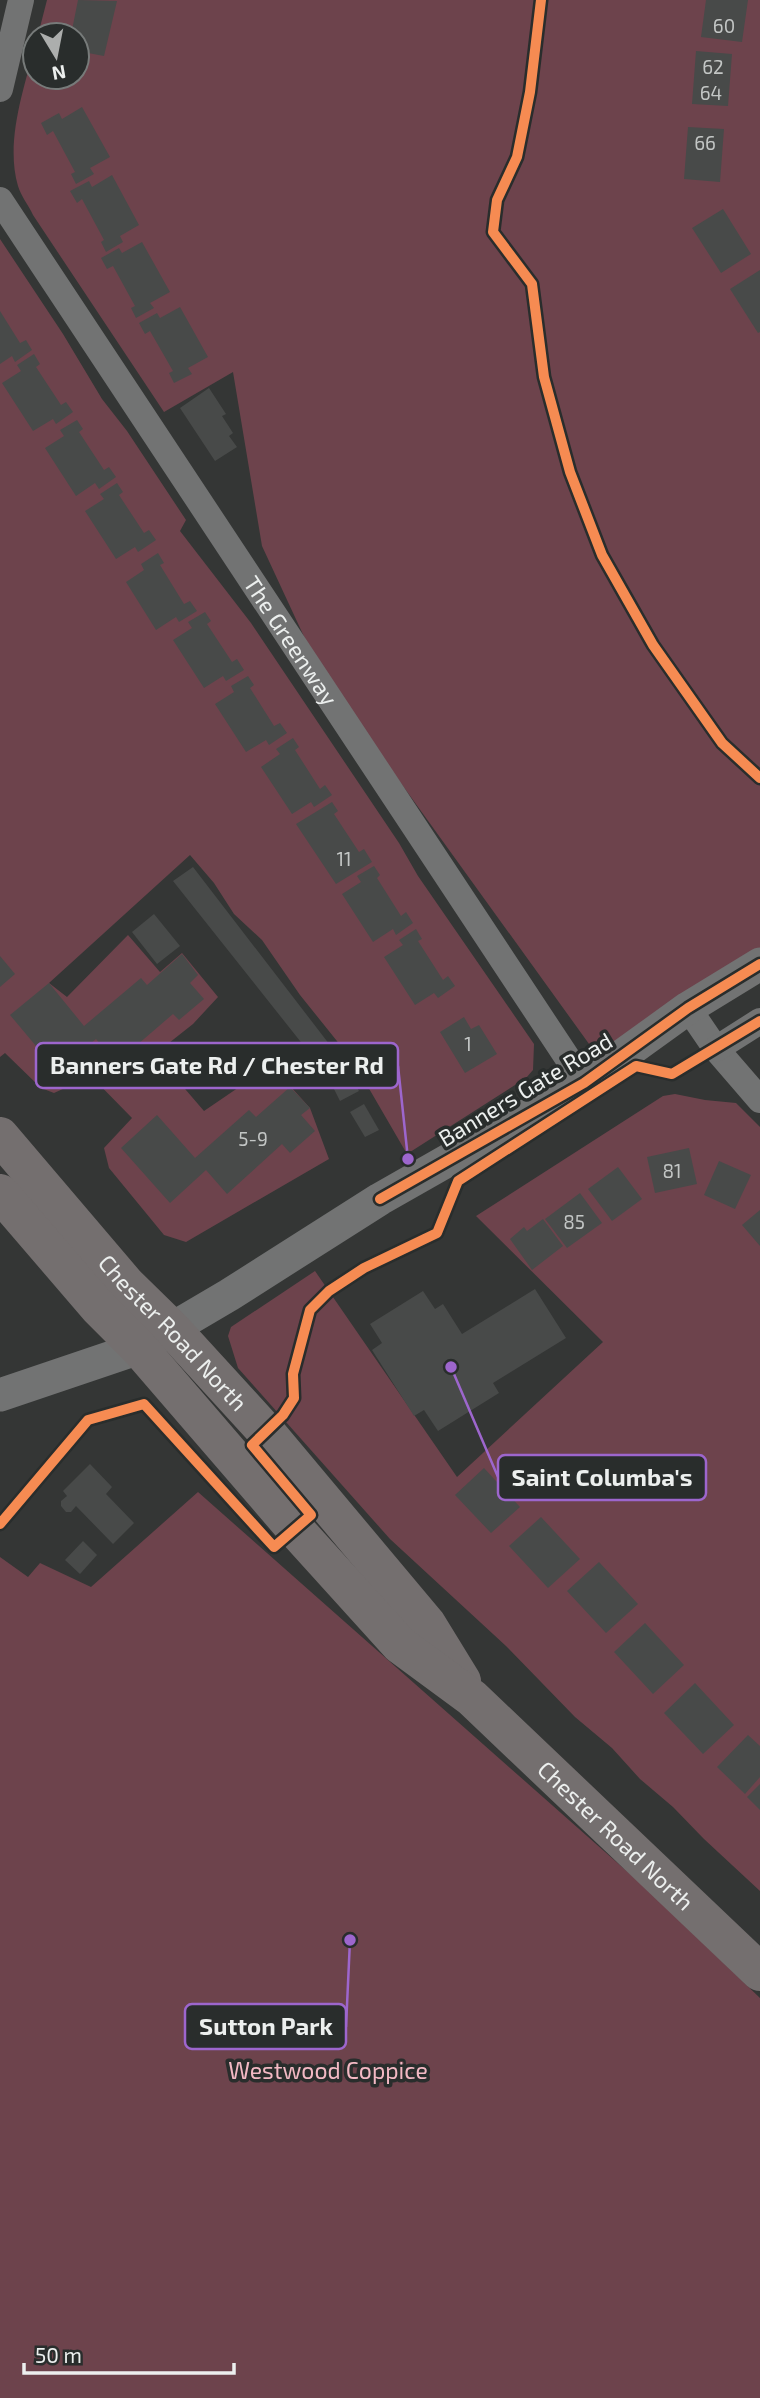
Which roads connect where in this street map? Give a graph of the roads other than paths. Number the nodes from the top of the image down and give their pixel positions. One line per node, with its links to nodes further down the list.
1 (21, 0): 2 (street)
2 (0, 89)
3 (0, 200): 8 (street, The Greenway)
4 (760, 964): 5 (street, Banners Gate Road)
5 (688, 1008): 7 (street); 8 (street, Banners Gate Road)
6 (760, 1021): 7 (street)
7 (716, 1049): 9 (street)
8 (584, 1083): 12 (street, Banners Gate Road)
9 (760, 1100)
10 (0, 1136): 12 (highway, Chester Road North)
11 (0, 1193): 13 (highway, Chester Road North)
12 (172, 1329): 13 (street, Banners Gate Road); 15 (highway, Chester Road North)
13 (139, 1348): 14 (street, Banners Gate Road); 15 (highway, Chester Road North)
14 (0, 1395)
15 (472, 1698): 16 (highway, Chester Road North)
16 (760, 1972)

